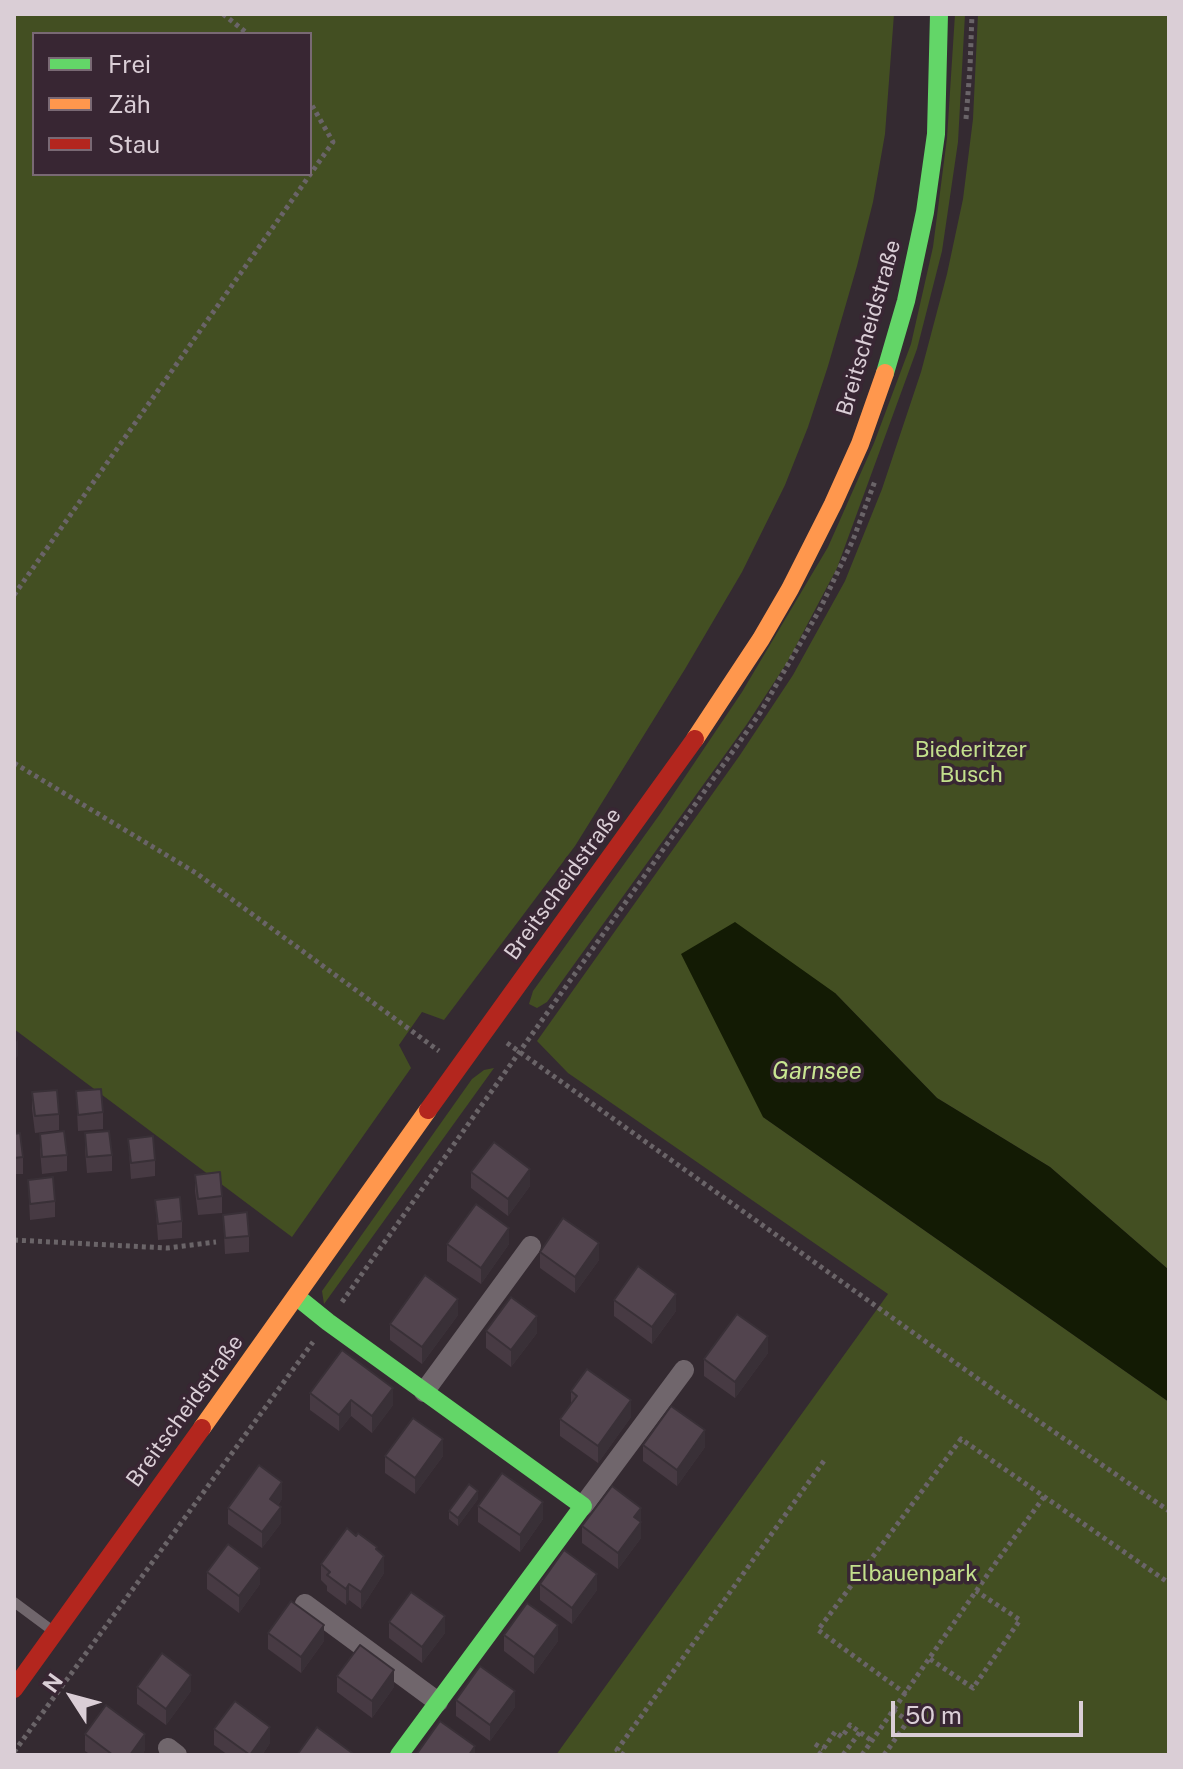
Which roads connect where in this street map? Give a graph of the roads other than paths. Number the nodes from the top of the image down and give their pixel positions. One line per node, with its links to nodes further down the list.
1 (939, 14): 3 (street, Breitscheidstraße)
2 (531, 1246): 5 (street)
3 (297, 1297): 5 (street); 9 (street, Breitscheidstraße)
4 (684, 1370): 6 (street)
5 (424, 1392): 6 (street)
6 (583, 1506): 11 (street)
7 (14, 1602): 9 (lane)
8 (305, 1604): 11 (street)
9 (55, 1633): 10 (street, Breitscheidstraße)
10 (14, 1689)
11 (438, 1702): 12 (street)
12 (399, 1755)

